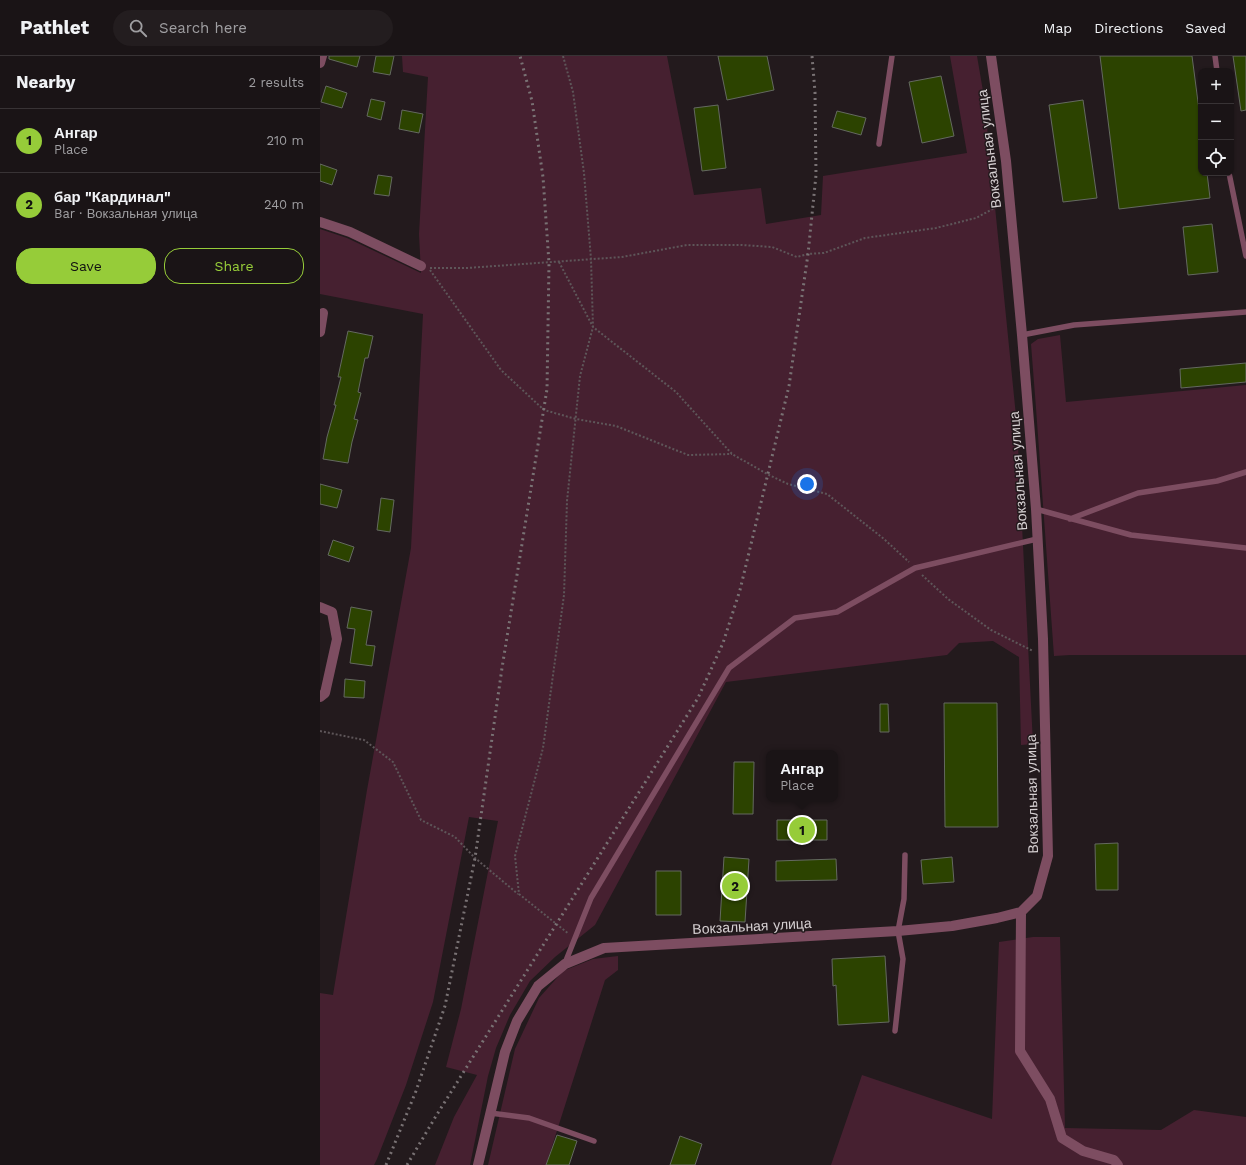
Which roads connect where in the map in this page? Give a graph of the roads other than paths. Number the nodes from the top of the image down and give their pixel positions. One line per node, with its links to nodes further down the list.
1 (322, 56): 5 (street)
2 (892, 56): 7 (lane)
3 (991, 56): 15 (street, Вокзальная улица)
4 (1215, 56): 6 (lane)
5 (320, 63)
6 (1217, 68)
7 (879, 144)
8 (1230, 176): 10 (lane)
9 (320, 222): 11 (street)
10 (1246, 256)
11 (421, 266)
12 (1246, 312): 15 (lane)
13 (323, 313): 14 (street)
14 (320, 332)
15 (1022, 335): 17 (street, Вокзальная улица)
16 (1246, 472): 18 (lane)
17 (1036, 509): 18 (lane); 19 (street, Вокзальная улица)
18 (1070, 519): 20 (lane)
19 (1037, 539): 24 (street, Вокзальная улица); 26 (lane)
20 (1246, 548)
21 (320, 607): 22 (street)
22 (320, 697)
23 (905, 855): 25 (lane)
24 (1021, 912): 25 (street, Вокзальная улица); 31 (street)
25 (898, 931): 26 (street, Вокзальная улица); 27 (lane)
26 (565, 964): 28 (street, Вокзальная улица)
27 (895, 1031)
28 (490, 1114): 29 (lane); 30 (street, Вокзальная улица)
29 (594, 1141)
30 (478, 1165)
31 (1118, 1165)

